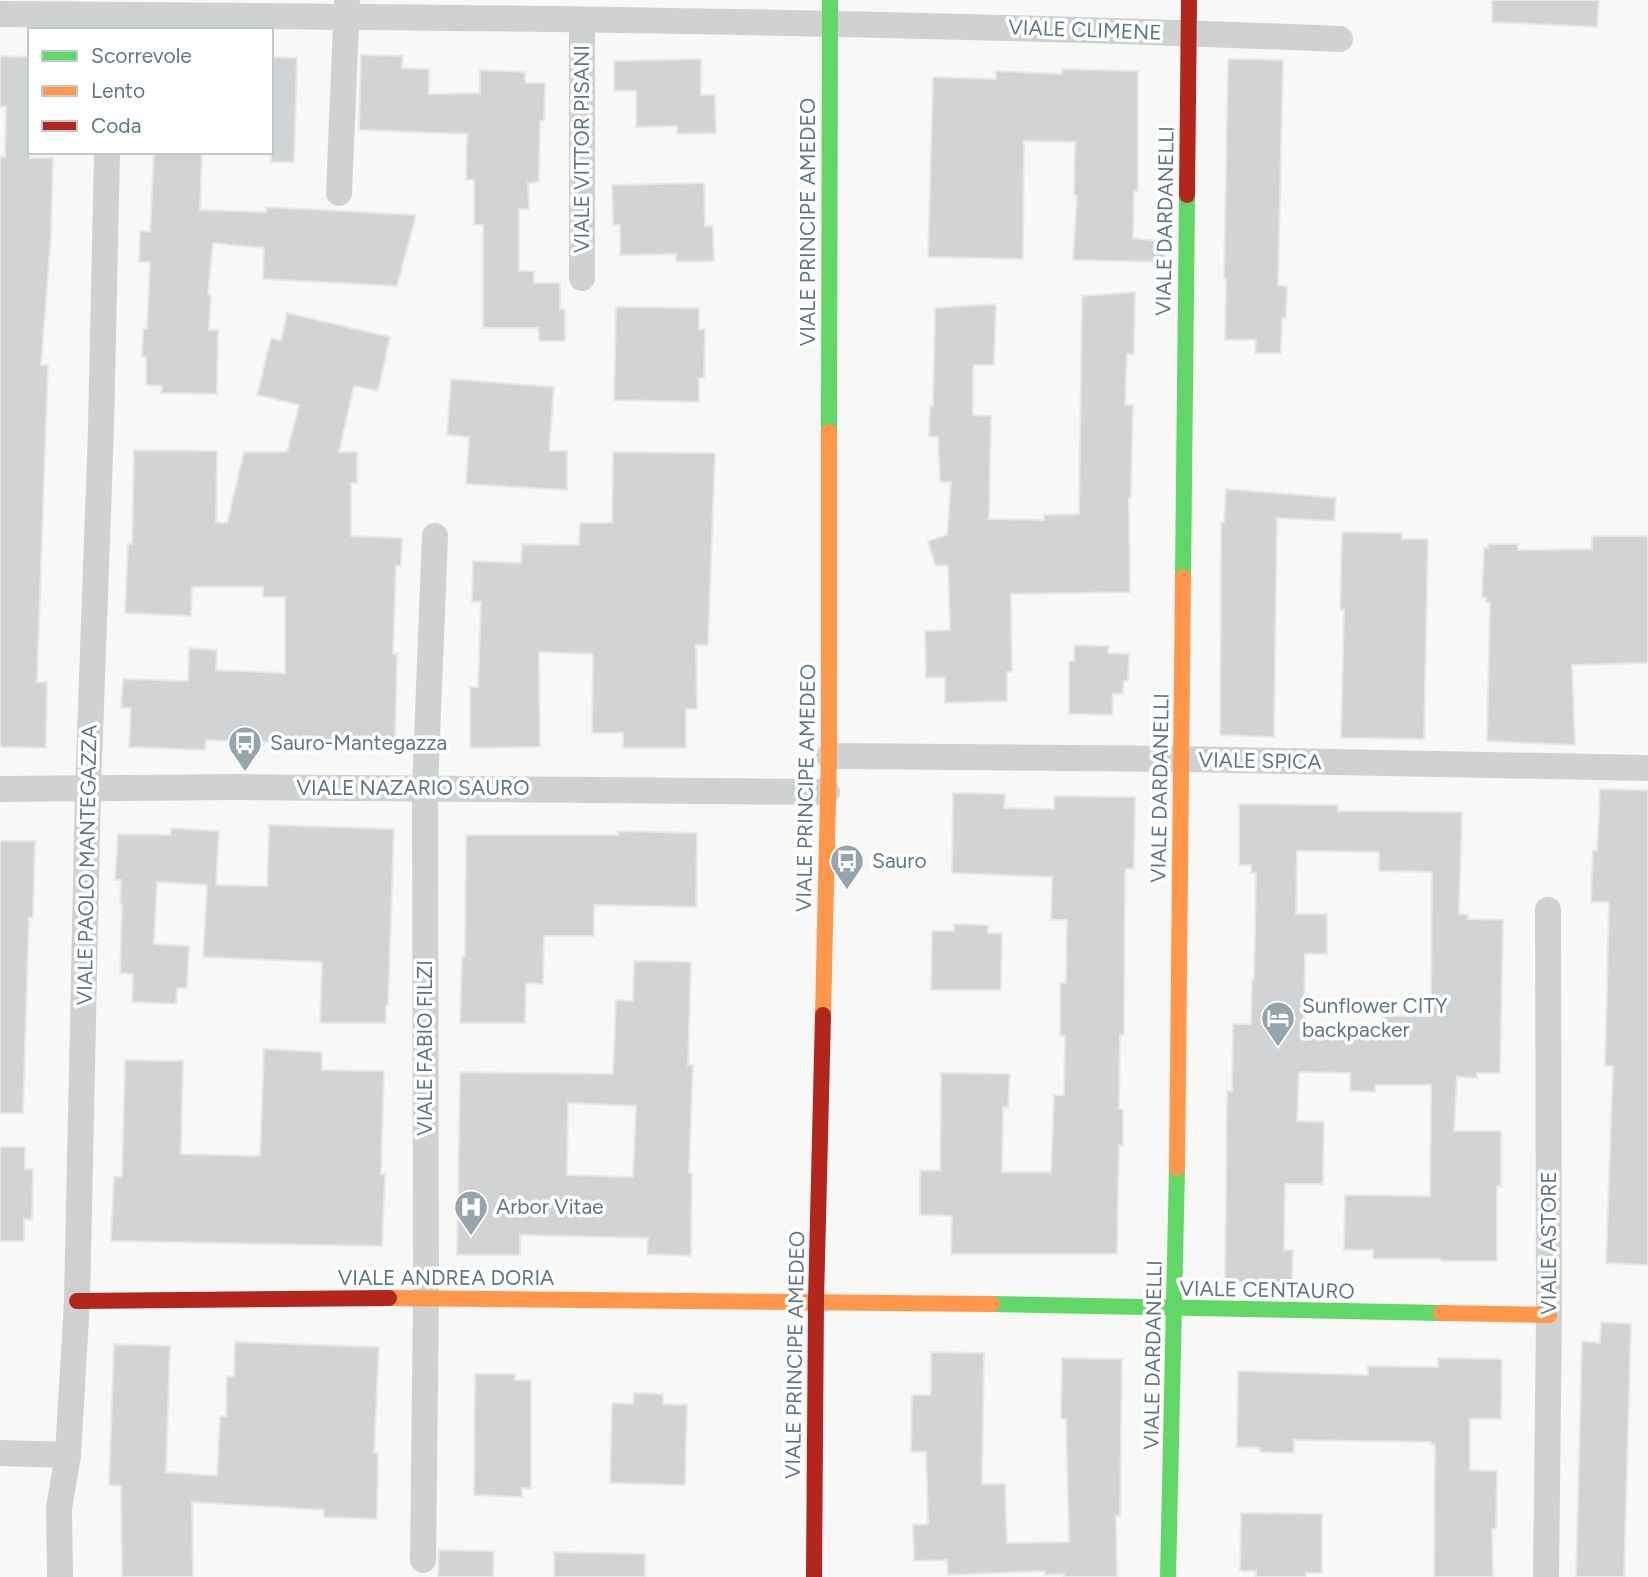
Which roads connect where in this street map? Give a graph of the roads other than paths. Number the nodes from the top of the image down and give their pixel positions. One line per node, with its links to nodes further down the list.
1 (1189, 0): 7 (street, VIALE DARDANELLI)
2 (347, 8): 5 (street, VIALE VITTOR PISANI); 6 (street, VIALE VITTOR PISANI); 10 (street)
3 (830, 12): 6 (street, VIALE VITTOR PISANI); 7 (street, VIALE CLIMENE); 13 (street, VIALE PRINCIPE AMEDEO)
4 (0, 14): 5 (street, VIALE VITTOR PISANI)
5 (110, 15)
6 (582, 20): 11 (street, VIALE VITTOR PISANI)
7 (1188, 33): 8 (street, VIALE CLIMENE); 14 (street, VIALE DARDANELLI)
8 (1340, 39)
9 (107, 154): 18 (street, VIALE PAOLO MANTEGAZZA)
10 (339, 193)
11 (582, 278)
12 (435, 536): 16 (street, VIALE FABIO FILZI)
13 (829, 756): 14 (street, VIALE SPICA); 19 (street, VIALE PRINCIPE AMEDEO)
14 (1181, 759): 15 (street, VIALE SPICA); 24 (street, VIALE DARDANELLI)
15 (1648, 768)
16 (425, 788): 18 (street, VIALE NAZARIO SAURO); 19 (street, VIALE NAZARIO SAURO); 21 (street, VIALE FABIO FILZI)
17 (0, 789): 18 (street, VIALE NAZARIO SAURO)
18 (88, 789): 22 (street, VIALE PAOLO MANTEGAZZA)
19 (827, 792): 23 (street, VIALE PRINCIPE AMEDEO)
20 (1548, 910): 25 (street, VIALE ASTORE)
21 (426, 1298): 22 (street, VIALE ANDREA DORIA); 23 (street, VIALE ANDREA DORIA); 28 (street, VIALE FABIO FILZI)
22 (77, 1301): 27 (street, VIALE PAOLO MANTEGAZZA)
23 (816, 1301): 24 (street, VIALE CENTAURO); 30 (street, VIALE PRINCIPE AMEDEO)
24 (1175, 1309): 25 (street, VIALE CENTAURO); 31 (street, VIALE DARDANELLI)
25 (1549, 1315): 32 (street, VIALE ASTORE)
26 (0, 1452): 27 (street)
27 (68, 1455): 29 (street, VIALE PAOLO MANTEGAZZA)
28 (423, 1560)
29 (60, 1577)
30 (814, 1577)
31 (1168, 1577)
32 (1546, 1577)

